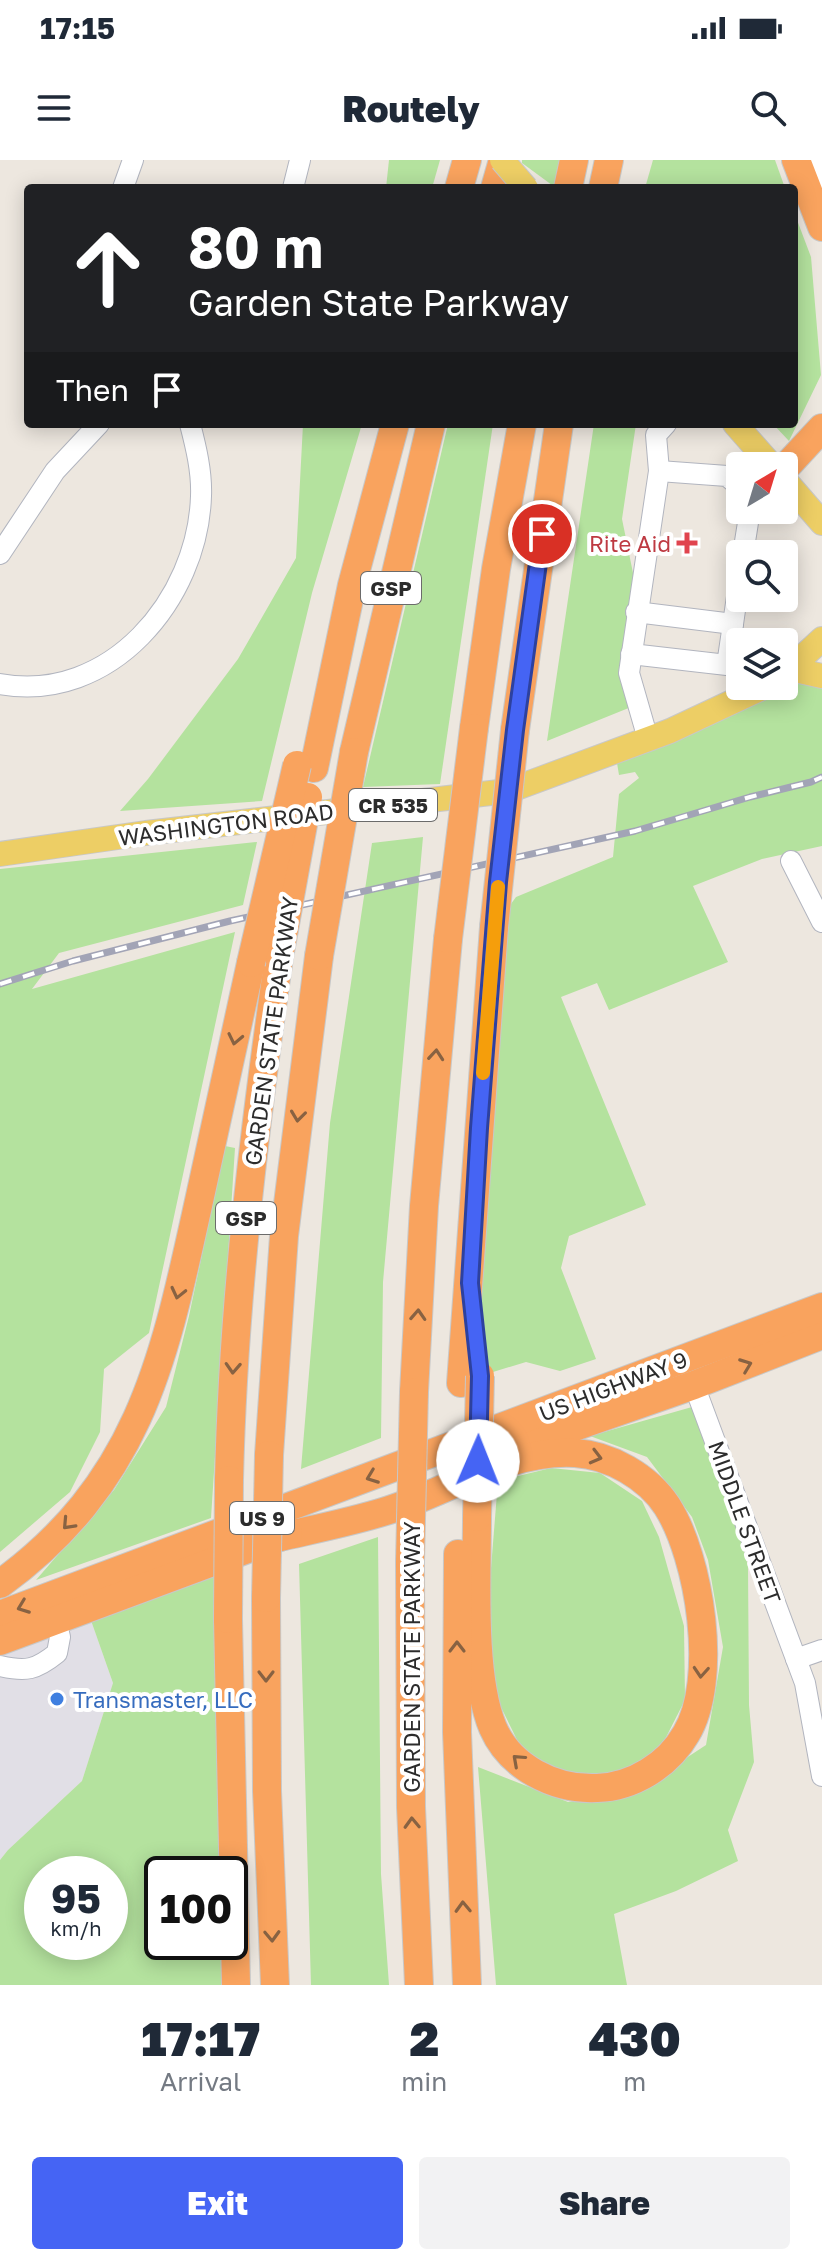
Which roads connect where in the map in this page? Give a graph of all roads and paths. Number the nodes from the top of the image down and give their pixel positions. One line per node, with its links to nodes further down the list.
1 (133, 160): 9 (street)
2 (300, 160): 10 (street)
3 (467, 160): 11 (highway)
4 (502, 160): 12 (highway); 13 (main road, bridge)
5 (574, 160): 14 (highway)
6 (609, 160): 15 (highway)
7 (796, 160): 17 (highway)
8 (813, 160): 16 (street)
9 (124, 184)
10 (294, 184)
11 (460, 184)
12 (496, 184)
13 (523, 184)
14 (569, 184)
15 (604, 184)
16 (822, 185)
17 (822, 227)
18 (95, 428): 33 (street)
19 (191, 428): 42 (street)
20 (394, 428): 45 (highway, GSP)
21 (430, 428): 63 (highway, GARDEN STATE PARKWAY / GSP, one-way to 63, bridge)
22 (521, 428): 64 (highway, GARDEN STATE PARKWAY, one-way to 22, bridge)
23 (558, 428): 52 (highway, bridge)
24 (662, 428): 29 (street)
25 (739, 428): 27 (main road)
26 (822, 428): 28 (highway)
27 (760, 452)
28 (798, 454)
29 (659, 471): 30 (street); 34 (street)
30 (726, 476)
31 (798, 495): 32 (main road)
32 (822, 523)
33 (0, 554)
34 (636, 612): 36 (street); 38 (street)
35 (735, 612): 36 (street)
36 (733, 624): 38 (street)
37 (822, 639): 39 (main road)
38 (631, 654): 44 (street)
39 (798, 662)
40 (798, 673): 41 (main road)
41 (822, 676)
42 (0, 684)
43 (735, 700): 44 (main road, WASHINGTON ROAD / CR 535)
44 (648, 739): 46 (main road, WASHINGTON ROAD / CR 535)
45 (305, 767): 54 (highway, one-way to 54, bridge); 62 (highway, GARDEN STATE PARKWAY / GSP, one-way to 62, bridge)
46 (0, 854)
47 (791, 861): 48 (street)
48 (822, 922)
49 (822, 1307): 55 (highway, US HIGHWAY 9 / US 9, one-way to 55)
50 (822, 1335): 51 (highway, US HIGHWAY 9 / US 9, one-way to 50)
51 (694, 1385): 53 (highway, US HIGHWAY 9 / US 9); 59 (street, MIDDLE STREET)
52 (468, 1520): 53 (highway, one-way to 52); 65 (highway, GARDEN STATE PARKWAY, one-way to 52)
53 (280, 1537): 56 (highway, US HIGHWAY 9 / US 9)
54 (0, 1584)
55 (0, 1615)
56 (56, 1620): 57 (highway, US HIGHWAY 9 / US 9); 60 (street)
57 (0, 1641)
58 (822, 1650): 59 (street)
59 (796, 1659): 61 (street, MIDDLE STREET)
60 (0, 1666)
61 (822, 1776)
62 (236, 1985)
63 (275, 1985)
64 (419, 1985)
65 (467, 1985)

